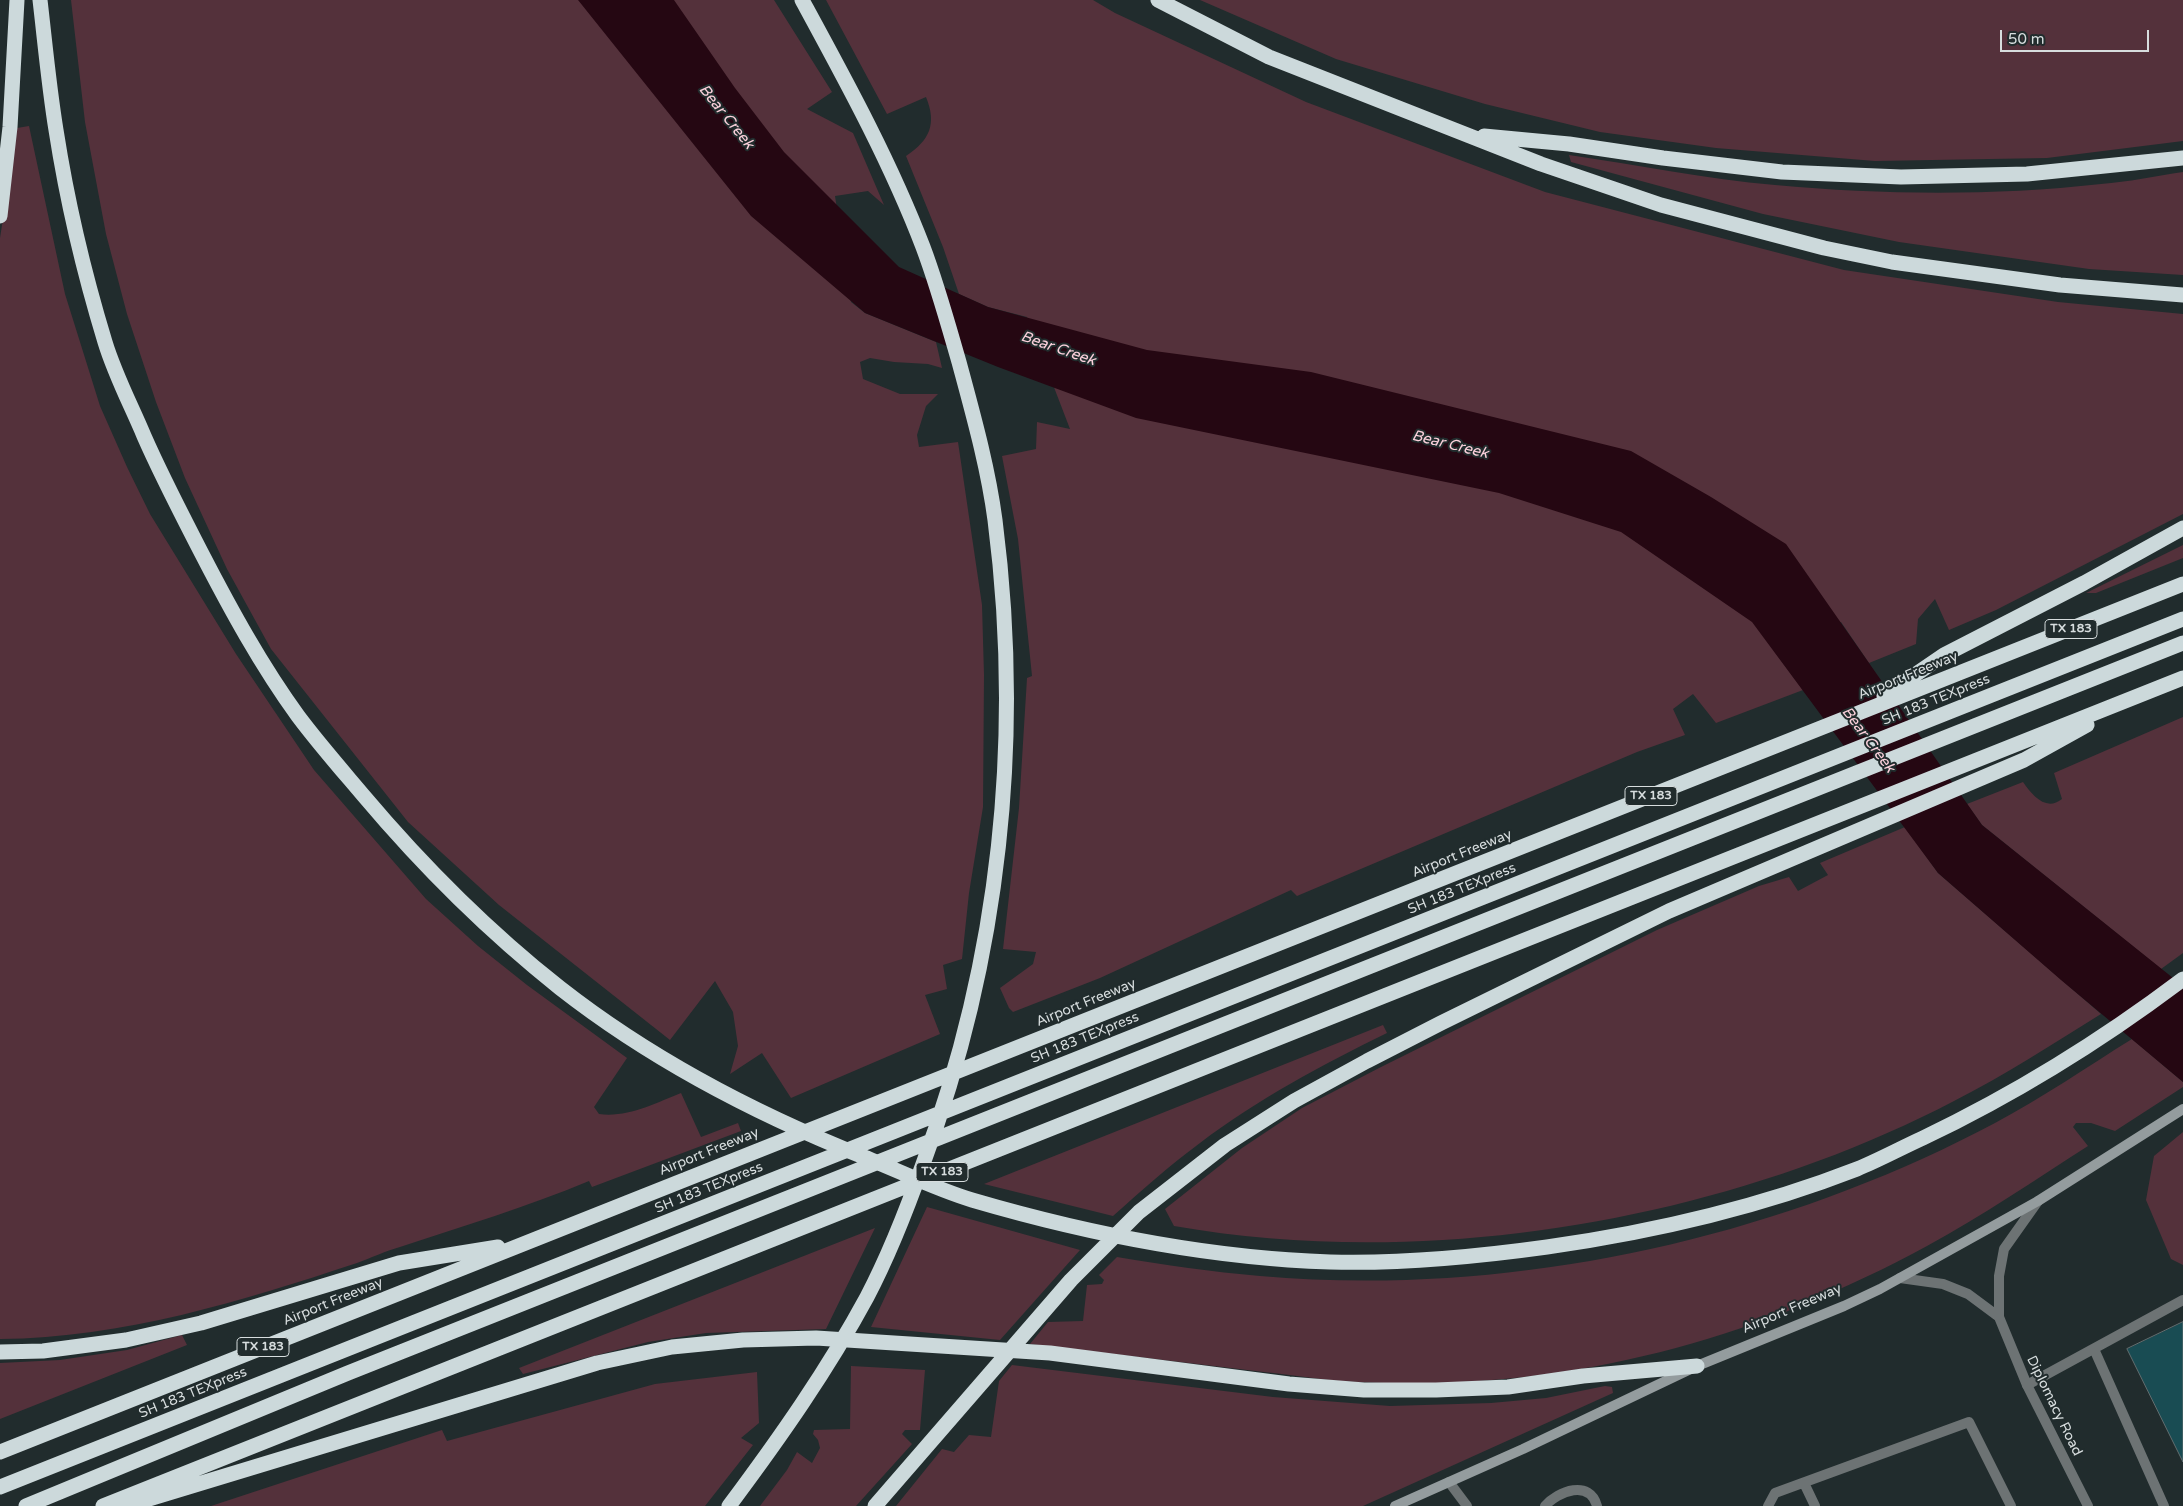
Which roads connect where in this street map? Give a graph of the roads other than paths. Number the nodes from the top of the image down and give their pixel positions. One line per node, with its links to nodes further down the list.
1 (17, 0): 7 (highway)
2 (40, 0): 16 (highway)
3 (802, 0): 34 (highway)
4 (1158, 0): 5 (highway)
5 (1465, 134): 6 (highway); 8 (highway)
6 (2183, 158)
7 (0, 216)
8 (2183, 295)
9 (2183, 528): 15 (highway)
10 (2183, 584): 15 (highway, Airport Freeway / TX 183)
11 (2183, 619): 30 (highway, SH 183 TEXpress)
12 (2183, 643): 31 (highway)
13 (2183, 678): 14 (highway, TX 183)
14 (2141, 695): 32 (highway, TX 183); 35 (highway)
15 (1861, 712): 19 (highway, Airport Freeway / TX 183)
16 (2183, 980)
17 (2183, 1109): 18 (main road, Airport Freeway)
18 (2038, 1201): 20 (main road, Airport Freeway); 22 (street, Diplomacy Road)
19 (527, 1242): 24 (highway); 27 (highway, Airport Freeway / TX 183)
20 (1900, 1278): 22 (street); 25 (main road, Airport Freeway)
21 (2183, 1300): 23 (street)
22 (1999, 1317): 26 (street, Diplomacy Road)
23 (2094, 1349): 26 (street); 44 (street)
24 (0, 1352)
25 (1697, 1366): 28 (main road, Airport Freeway); 33 (highway)
26 (2027, 1385): 43 (street, Diplomacy Road)
27 (0, 1452)
28 (1449, 1482): 36 (main road, Airport Freeway); 37 (street)
29 (1804, 1483): 40 (street); 41 (street); 42 (street)
30 (0, 1487)
31 (26, 1506)
32 (103, 1506)
33 (126, 1506)
34 (729, 1506)
35 (876, 1506)
36 (1395, 1506)
37 (1467, 1506)
38 (1544, 1506): 39 (street)
39 (1596, 1506)
40 (1768, 1506)
41 (1815, 1506)
42 (2011, 1506)
43 (2088, 1506)
44 (2164, 1506)

